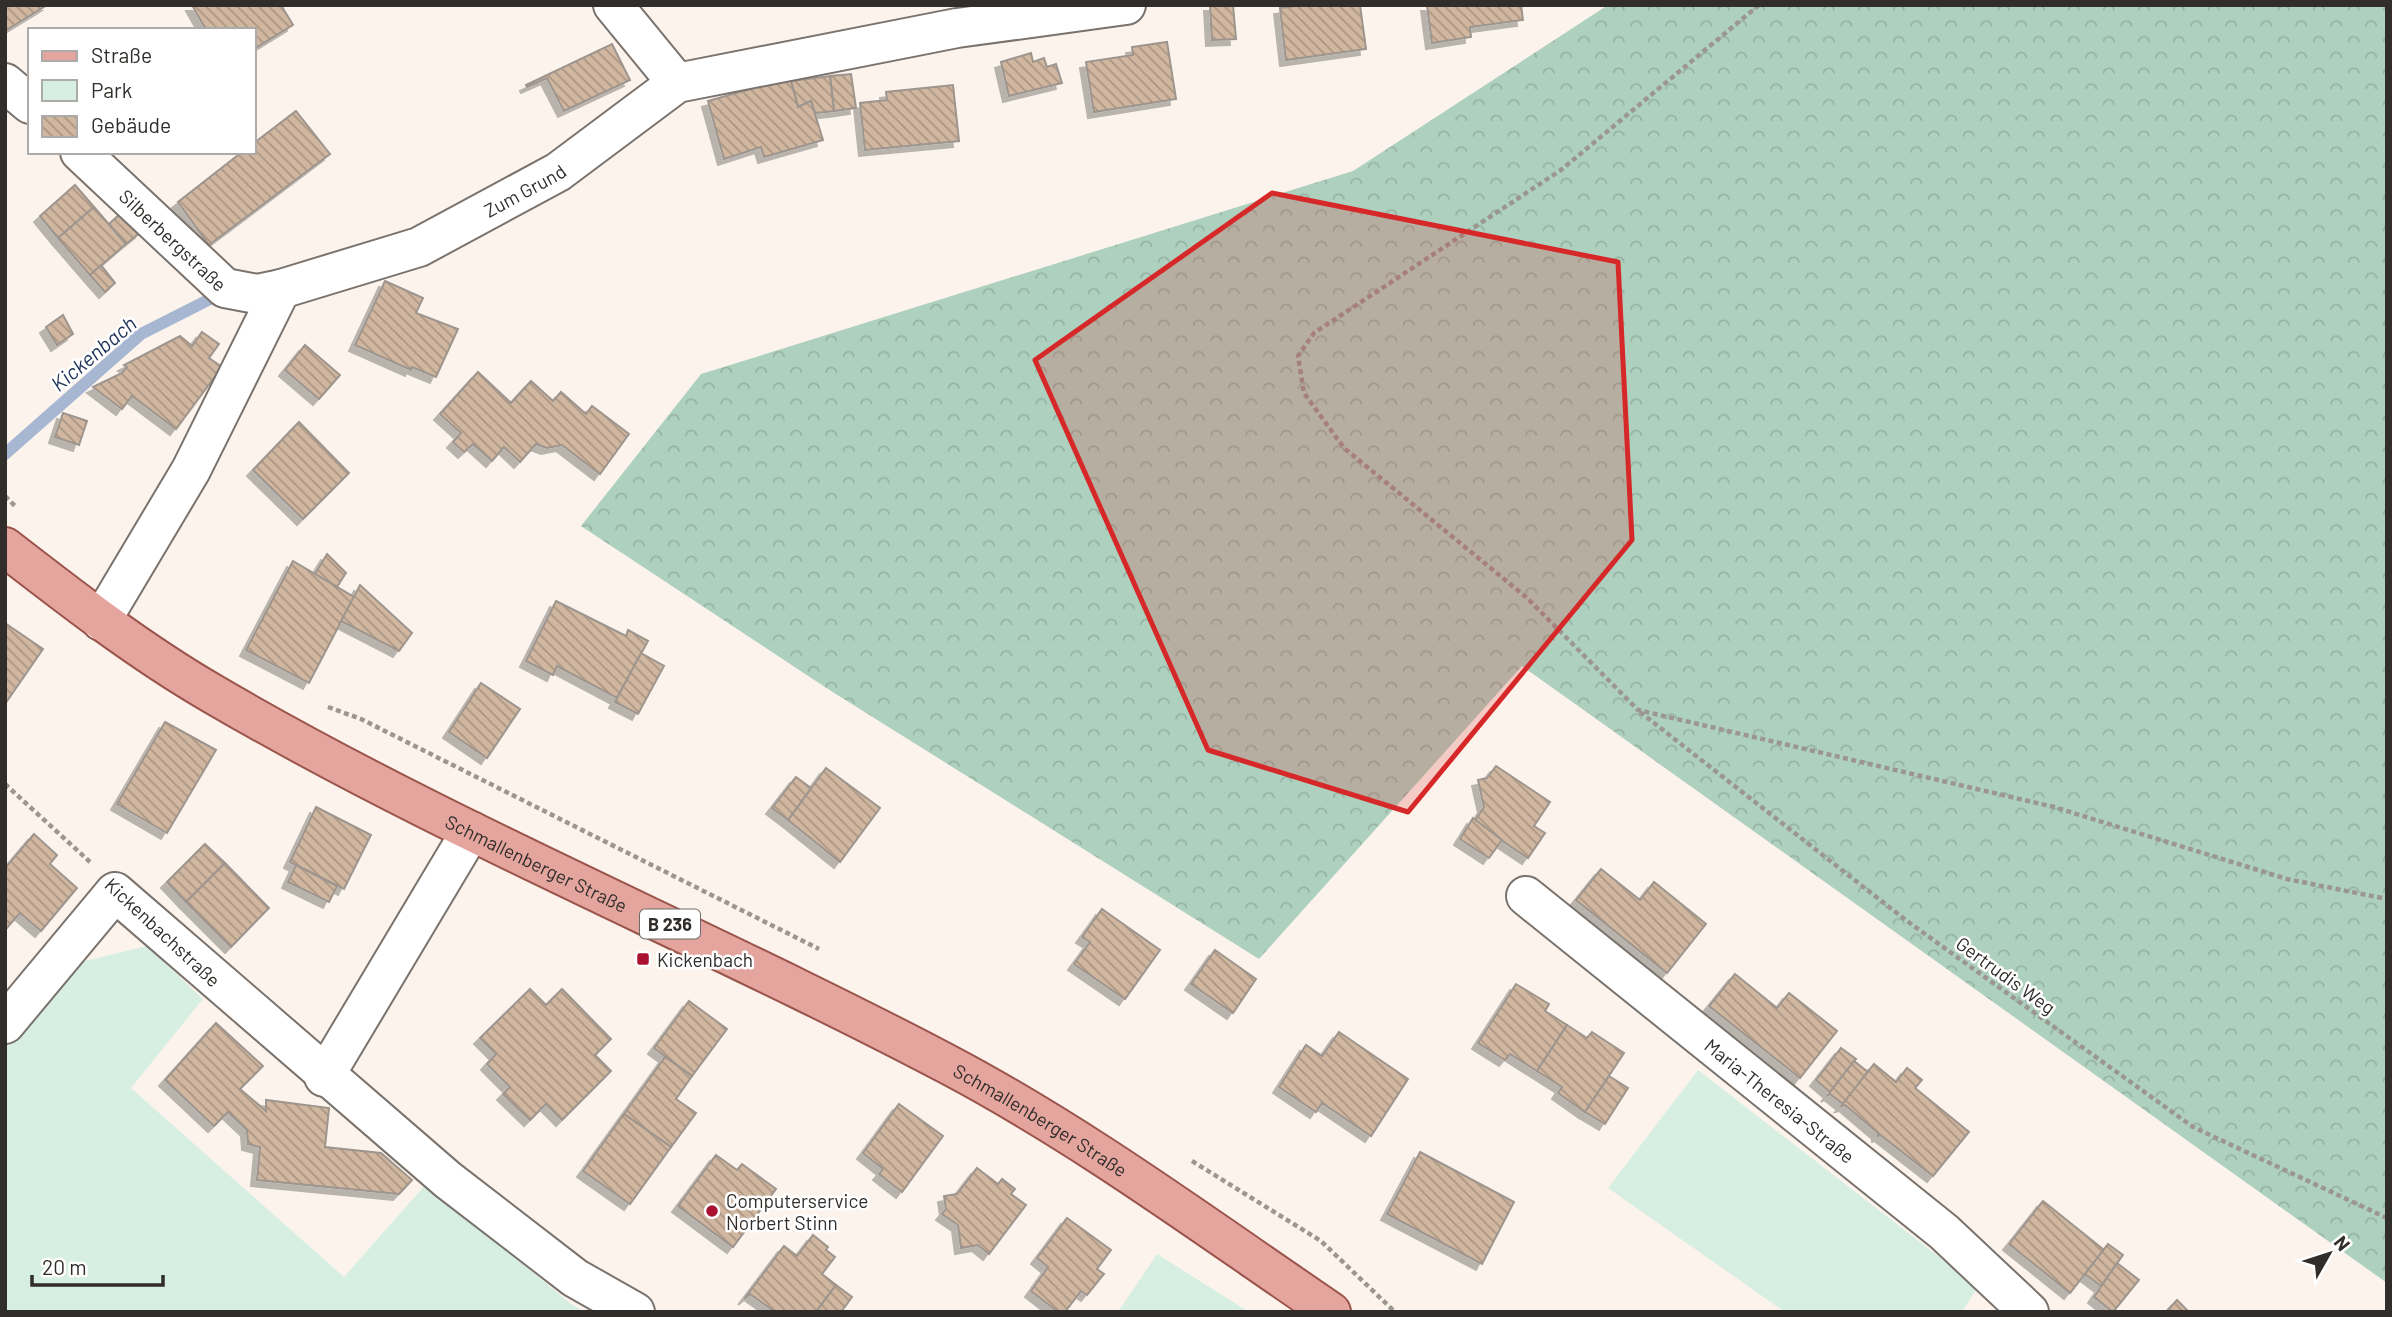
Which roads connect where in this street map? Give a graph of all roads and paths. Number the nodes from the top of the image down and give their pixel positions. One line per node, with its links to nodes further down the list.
1 (613, 5): 5 (street)
2 (1126, 5): 5 (street, Zum Grund)
3 (1759, 5): 11 (path, Gertrudis Weg)
4 (5, 83): 6 (street)
5 (677, 83): 8 (street, Zum Grund)
6 (28, 102)
7 (82, 154): 8 (street, Silberbergstraße)
8 (281, 289): 10 (street)
9 (5, 547): 10 (main road, Schmallenberger Straße / B 236)
10 (101, 621): 13 (main road, Schmallenberger Straße / B 236)
11 (1637, 710): 16 (path); 19 (path, Gertrudis Weg)
12 (5, 784): 14 (path, Kickenbachstraße)
13 (471, 831): 18 (street); 21 (main road, Schmallenberger Straße / B 236)
14 (115, 892): 17 (street); 18 (street, Kickenbachstraße)
15 (1526, 896): 22 (street, Maria-Theresia-Straße)
16 (2387, 899)
17 (5, 1024)
18 (324, 1077): 20 (street, Kickenbachstraße)
19 (2387, 1218)
20 (635, 1312)
21 (1331, 1312)
22 (2029, 1312)

